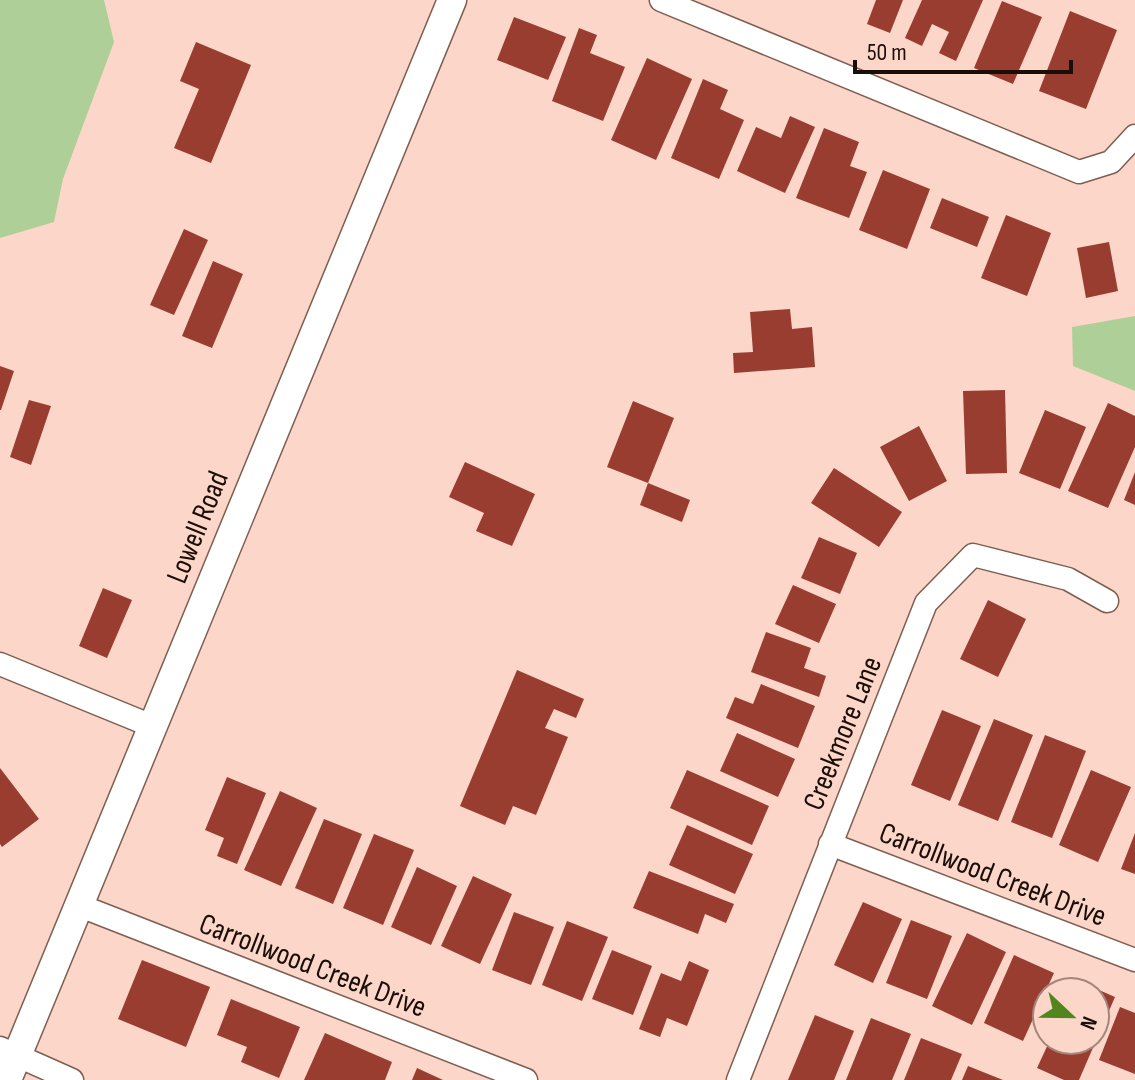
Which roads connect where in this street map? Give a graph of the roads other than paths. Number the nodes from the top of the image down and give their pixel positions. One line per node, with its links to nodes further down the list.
1 (452, 0): 6 (street, Lowell Road)
2 (661, 0): 3 (street)
3 (1135, 136)
4 (1107, 601): 7 (street, Creekmore Lane)
5 (0, 664): 6 (street)
6 (152, 726): 8 (street, Lowell Road)
7 (830, 844): 9 (street, Carrollwood Creek Drive); 13 (street, Creekmore Lane)
8 (78, 905): 10 (street, Lowell Road); 12 (street, Carrollwood Creek Drive)
9 (1135, 960)
10 (8, 1061): 11 (street)
11 (72, 1080)
12 (526, 1080)
13 (738, 1080)

